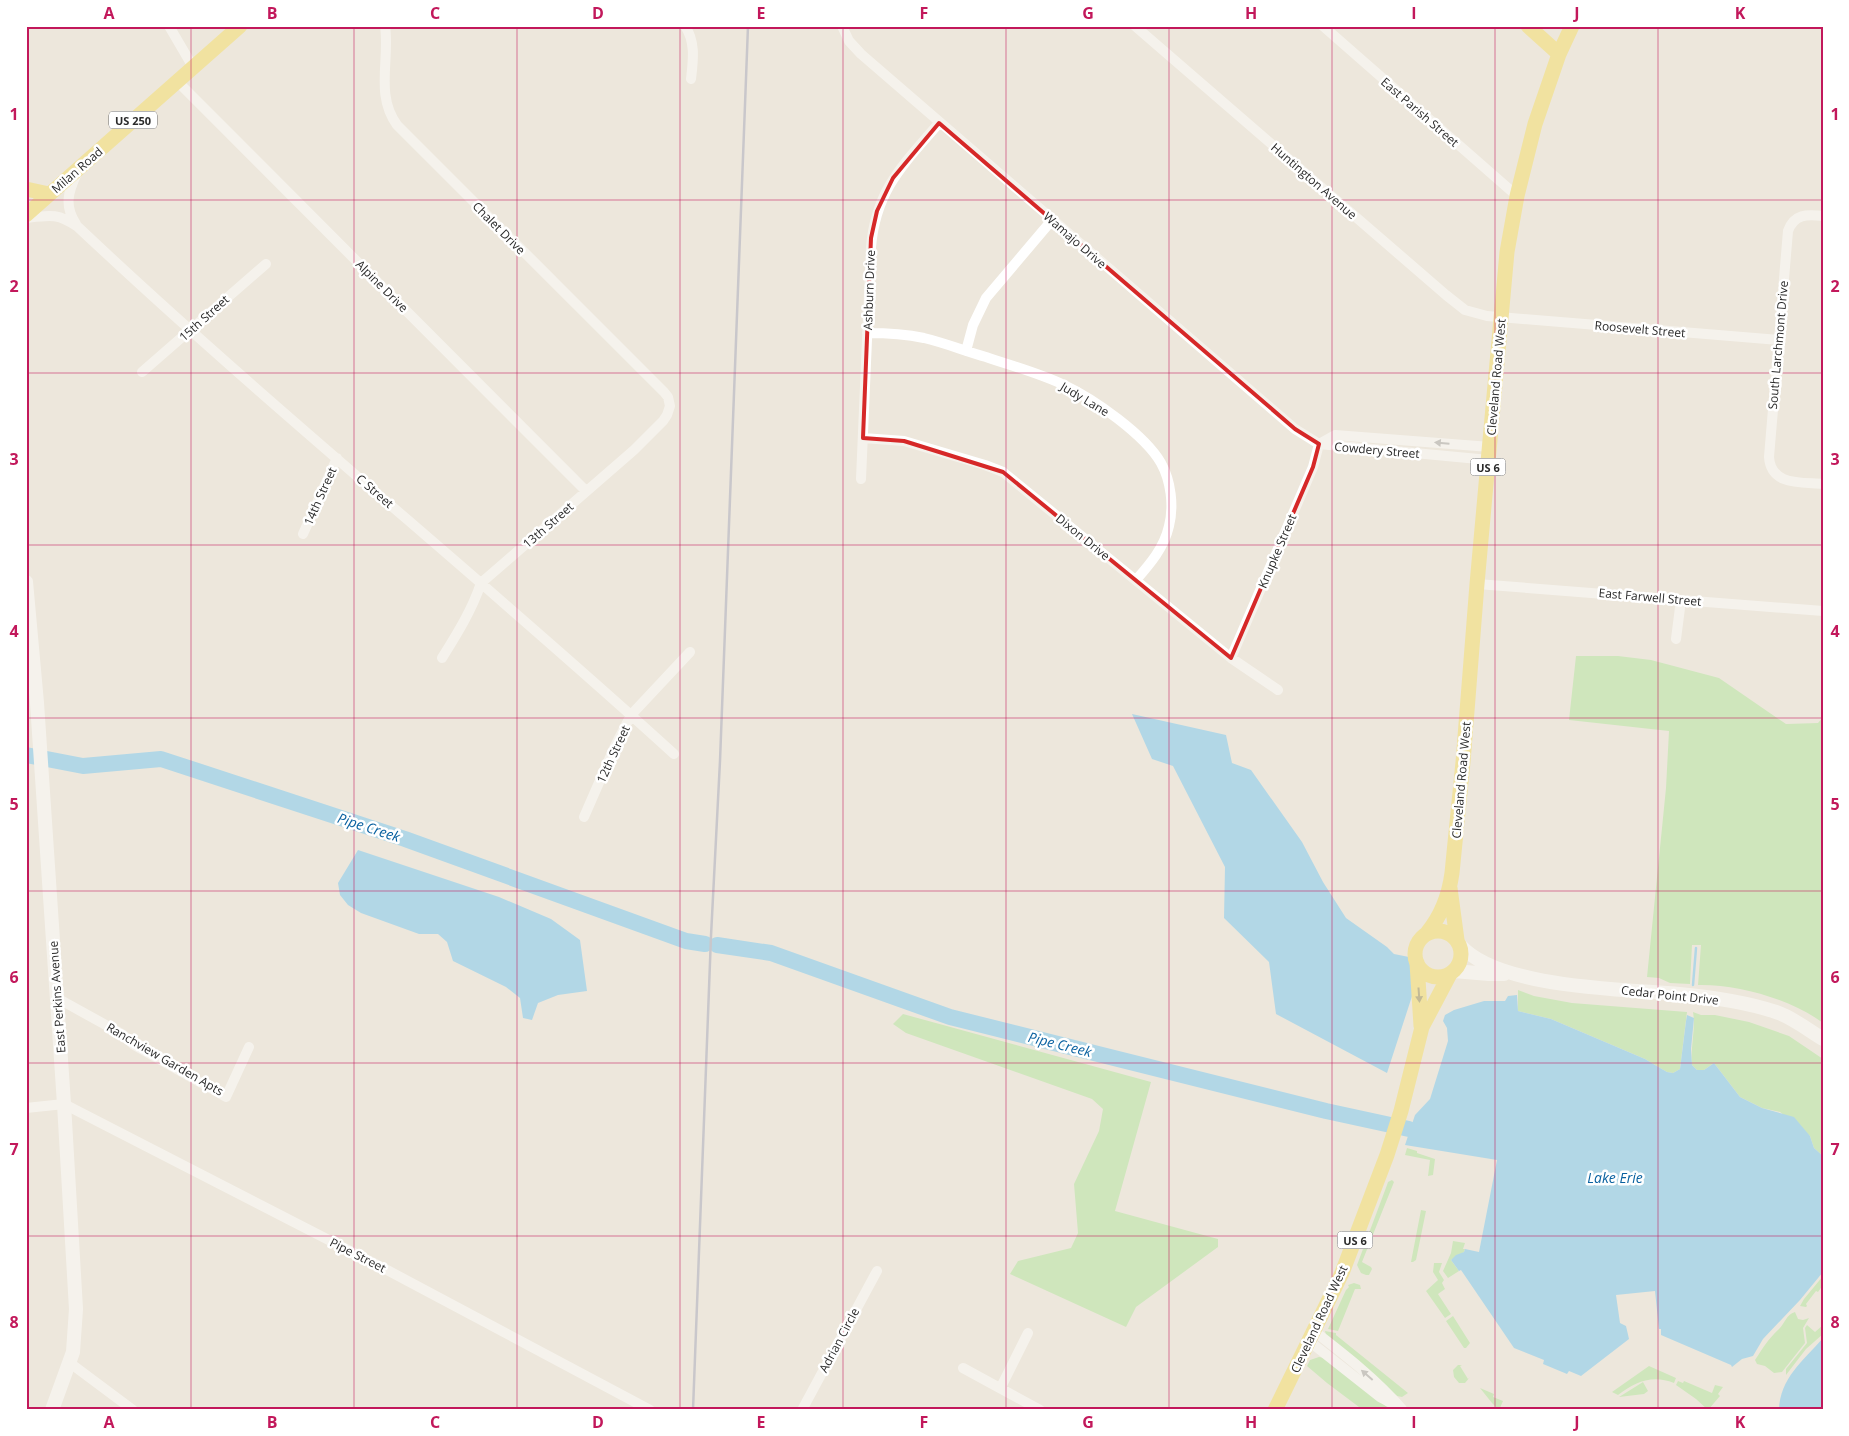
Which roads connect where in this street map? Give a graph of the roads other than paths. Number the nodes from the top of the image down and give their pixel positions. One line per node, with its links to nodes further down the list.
1 (169, 26): 11 (street)
2 (240, 26): 11 (main road, Milan Road / US 250)
3 (385, 26): 30 (street, Chalet Drive)
4 (685, 26): 12 (street)
5 (842, 26): 14 (street, Wamajo Drive)
6 (1135, 26): 24 (street, Huntington Avenue)
7 (1323, 26): 18 (street, East Parish Street)
8 (1528, 26): 10 (main road)
9 (1572, 26): 10 (main road, Cleveland Road West / US 6)
10 (1559, 54): 18 (main road, Cleveland Road West / US 6)
11 (193, 67): 13 (main road, Milan Road / US 250)
12 (691, 79)
13 (177, 81): 15 (main road, Milan Road / US 250); 37 (street, Alpine Drive)
14 (939, 123): 21 (street, Wamajo Drive); 26 (street, Ashburn Drive)
15 (79, 168): 17 (main road, Milan Road / US 250); 22 (street, C Street)
16 (26, 189): 17 (main road)
17 (49, 194): 20 (main road, Milan Road / US 250)
18 (1517, 196): 24 (main road, Cleveland Road West / US 6)
19 (1823, 216): 27 (street, South Larchmont Drive)
20 (26, 217): 22 (street, C Street)
21 (1052, 220): 28 (street); 32 (street, Wamajo Drive)
22 (78, 227): 25 (street, C Street)
23 (266, 264): 25 (street, 15th Street)
24 (1501, 317): 27 (street, Roosevelt Street); 33 (main road, Cleveland Road West / US 6)
25 (190, 329): 29 (street, 15th Street); 34 (street, C Street)
26 (867, 333): 28 (street, Judy Lane); 31 (street, Ashburn Drive)
27 (1779, 340): 36 (street, South Larchmont Drive)
28 (966, 351): 39 (street, Judy Lane)
29 (142, 372)
30 (669, 404): 37 (street, 13th Street)
31 (863, 438): 35 (street, Ashburn Drive); 39 (street, Dixon Drive)
32 (1319, 444): 33 (street, Cowdery Street); 48 (street, Knupke Street)
33 (1490, 454): 42 (main road, Cleveland Road West / US 6)
34 (337, 458): 38 (street, 14th Street); 41 (street, C Street)
35 (861, 479)
36 (1823, 484)
37 (586, 491): 41 (street, 13th Street)
38 (303, 534)
39 (1136, 580): 48 (street, Dixon Drive)
40 (26, 582): 59 (main road, East Perkins Avenue)
41 (481, 583): 47 (street, 13th Street); 50 (street, C Street)
42 (1477, 584): 43 (street, East Farwell Street); 53 (main road, Cleveland Road West / US 6)
43 (1680, 600): 44 (street, East Farwell Street); 45 (street)
44 (1823, 612)
45 (1676, 639)
46 (690, 652): 50 (street, 12th Street)
47 (442, 658)
48 (1231, 658): 49 (street, Dixon Drive)
49 (1278, 690)
50 (631, 715): 51 (street, C Street); 52 (street, 12th Street)
51 (674, 754)
52 (584, 817)
53 (1450, 886): 54 (main road, Cleveland Road West / US 6); 55 (main road, Cleveland Road West / US 6)
54 (1427, 933): 55 (main road); 56 (main road)
55 (1458, 942): 57 (main road); 58 (main road, Cedar Point Drive)
56 (1417, 962): 57 (main road); 60 (main road, Cleveland Road West / US 6, one-way to 60)
57 (1452, 972): 58 (main road, Cedar Point Drive); 60 (main road, Cleveland Road West / US 6)
58 (1510, 974): 61 (main road, Cedar Point Drive)
59 (57, 998): 62 (street, Ranchview Garden Apts); 63 (main road, East Perkins Avenue)
60 (1422, 1027): 67 (main road, Cleveland Road West / US 6)
61 (1823, 1039)
62 (249, 1047)
63 (64, 1104): 64 (street); 68 (main road, East Perkins Avenue); 74 (street, Pipe Street)
64 (26, 1108)
65 (877, 1271): 75 (street, Adrian Circle)
66 (1028, 1333): 70 (street)
67 (1312, 1336): 71 (street); 77 (main road, Cleveland Road West / US 6)
68 (70, 1363): 72 (main road, East Perkins Avenue); 73 (street)
69 (963, 1368): 70 (street)
70 (1001, 1388): 76 (street)
71 (1402, 1409)
72 (52, 1410)
73 (133, 1410)
74 (650, 1410)
75 (802, 1410)
76 (1040, 1410)
77 (1275, 1410)

